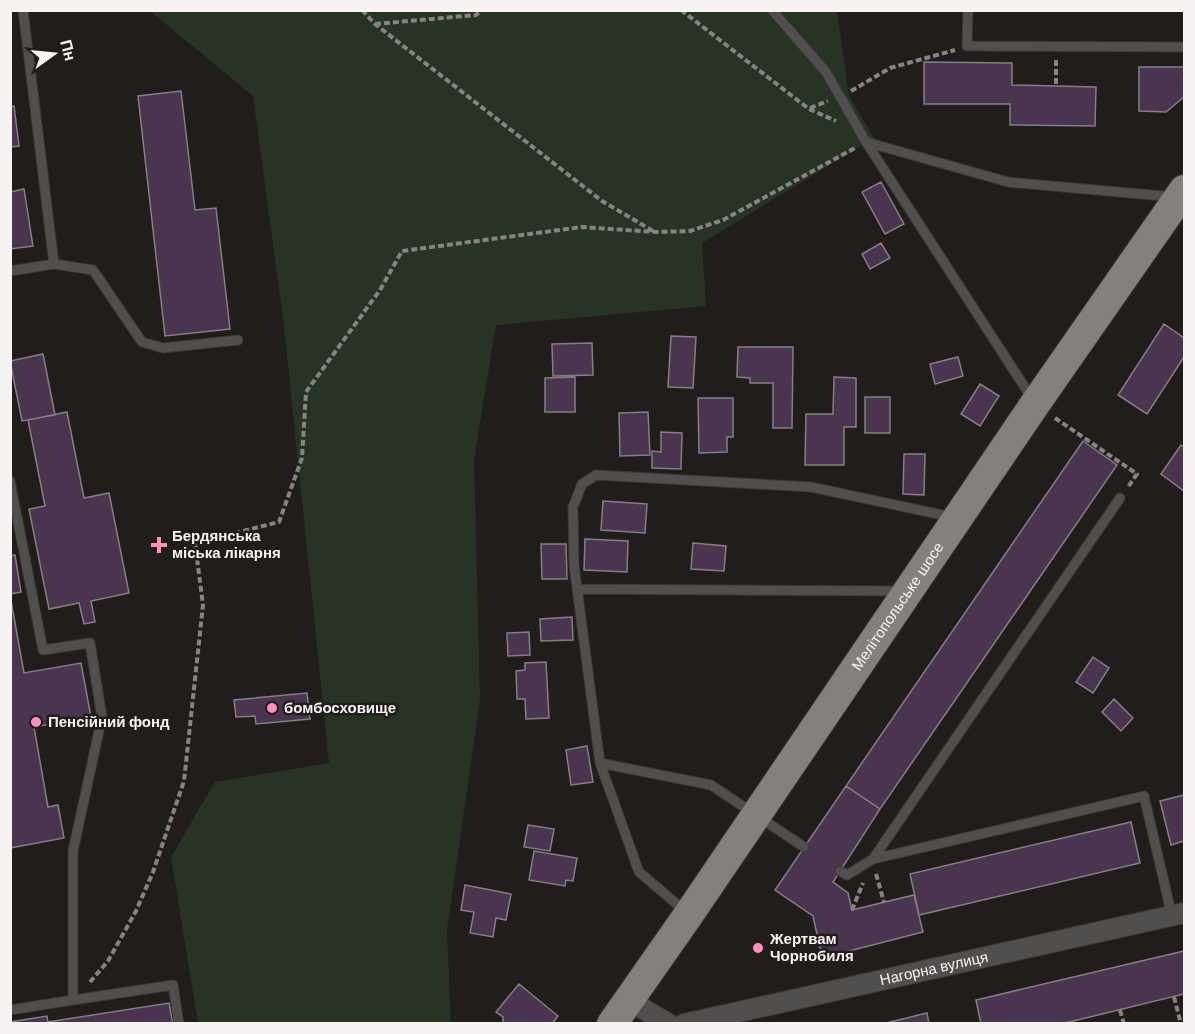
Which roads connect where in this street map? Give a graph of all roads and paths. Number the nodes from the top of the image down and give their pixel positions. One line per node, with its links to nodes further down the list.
1 (23, 10): 17 (lane)
2 (362, 10): 7 (path)
3 (482, 10): 7 (path)
4 (681, 10): 13 (path)
5 (772, 10): 12 (lane)
6 (968, 10): 8 (lane)
7 (375, 24): 16 (path)
8 (968, 46): 9 (lane); 12 (path)
9 (1056, 46): 10 (lane); 11 (path)
10 (1185, 47)
11 (1056, 86)
12 (839, 97): 13 (path); 14 (lane)
13 (809, 109): 14 (path)
14 (866, 142): 15 (lane); 16 (path); 20 (lane)
15 (1182, 194): 20 (main road, Мелітопольське шосе)
16 (655, 232): 35 (path)
17 (54, 264): 18 (lane); 19 (lane)
18 (10, 271)
19 (238, 340)
20 (1035, 404): 22 (path); 23 (main road, Мелітопольське шосе)
21 (10, 481): 35 (lane)
22 (1120, 498): 29 (lane)
23 (958, 518): 24 (lane); 25 (main road, Мелітопольське шосе)
24 (577, 589): 25 (lane); 26 (lane)
25 (908, 591): 27 (main road, Мелітопольське шосе)
26 (600, 763): 27 (lane); 32 (lane)
27 (756, 816): 28 (lane); 32 (main road, Мелітопольське шосе)
28 (804, 847)
29 (873, 859): 30 (lane); 31 (path); 33 (lane)
30 (840, 871)
31 (884, 902)
32 (690, 914): 38 (main road, Мелітопольське шосе)
33 (1178, 914): 41 (street, Нагорна вулиця)
34 (1174, 997): 43 (path)
35 (74, 1000): 36 (lane); 39 (lane)
36 (10, 1010)
37 (1120, 1010): 42 (path)
38 (620, 1012): 40 (street)
39 (179, 1023)
40 (669, 1023)
41 (684, 1023)
42 (1124, 1023)
43 (1181, 1023)

